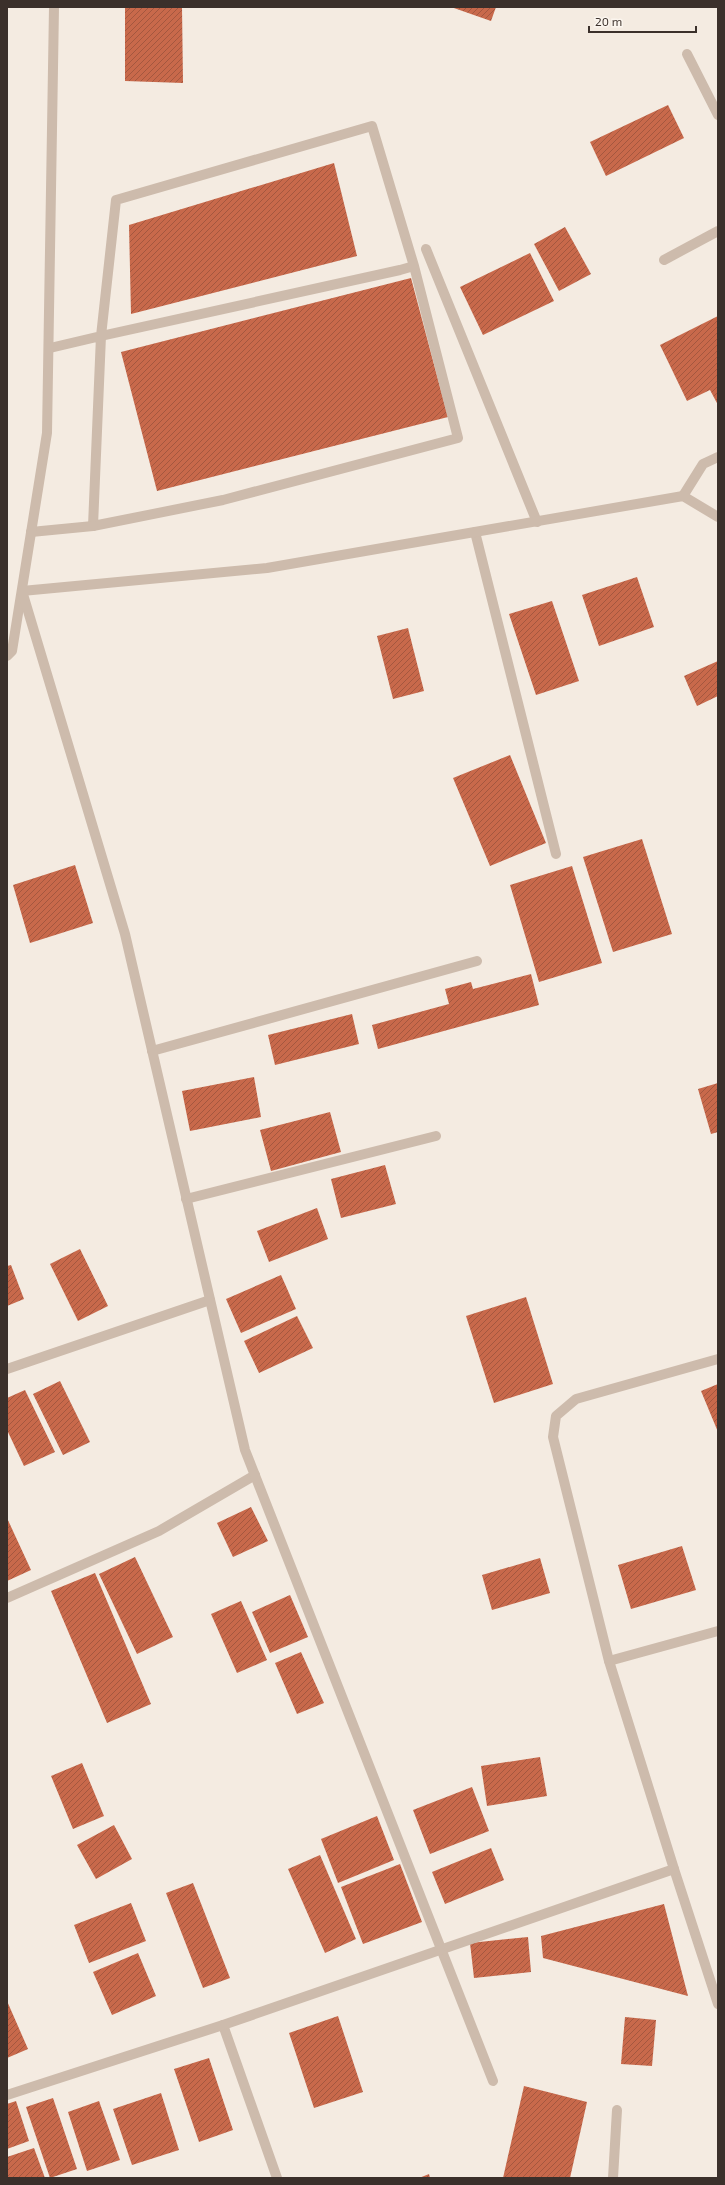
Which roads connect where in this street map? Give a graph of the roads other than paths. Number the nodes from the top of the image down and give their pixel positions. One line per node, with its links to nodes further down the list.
1 (54, 7): 9 (street)
2 (687, 54): 3 (street)
3 (718, 115)
4 (718, 231): 6 (street)
5 (426, 249): 13 (street)
6 (664, 260)
7 (414, 266): 8 (street); 8 (street); 14 (street)
8 (102, 336): 9 (street); 14 (street)
9 (50, 348): 15 (street)
10 (718, 457): 11 (street)
11 (683, 496): 12 (street); 13 (street)
12 (718, 517)
13 (537, 522): 16 (street)
14 (93, 526): 15 (street)
15 (31, 532): 17 (street)
16 (475, 532): 17 (street); 19 (street)
17 (22, 591): 18 (street); 21 (street)
18 (7, 656)
19 (556, 854)
20 (477, 961): 21 (street)
21 (152, 1051): 23 (street)
22 (436, 1136): 23 (street)
23 (186, 1199): 24 (street)
24 (210, 1300): 26 (street); 27 (street)
25 (718, 1359): 30 (street)
26 (7, 1369)
27 (255, 1475): 28 (street); 32 (street)
28 (7, 1598)
29 (718, 1631): 30 (street)
30 (609, 1661): 31 (street)
31 (674, 1869): 32 (street); 33 (street)
32 (442, 1951): 34 (street); 35 (street)
33 (718, 2004)
34 (223, 2026): 36 (street); 38 (street)
35 (493, 2081)
36 (7, 2095)
37 (617, 2110): 39 (street)
38 (277, 2178)
39 (614, 2178)

